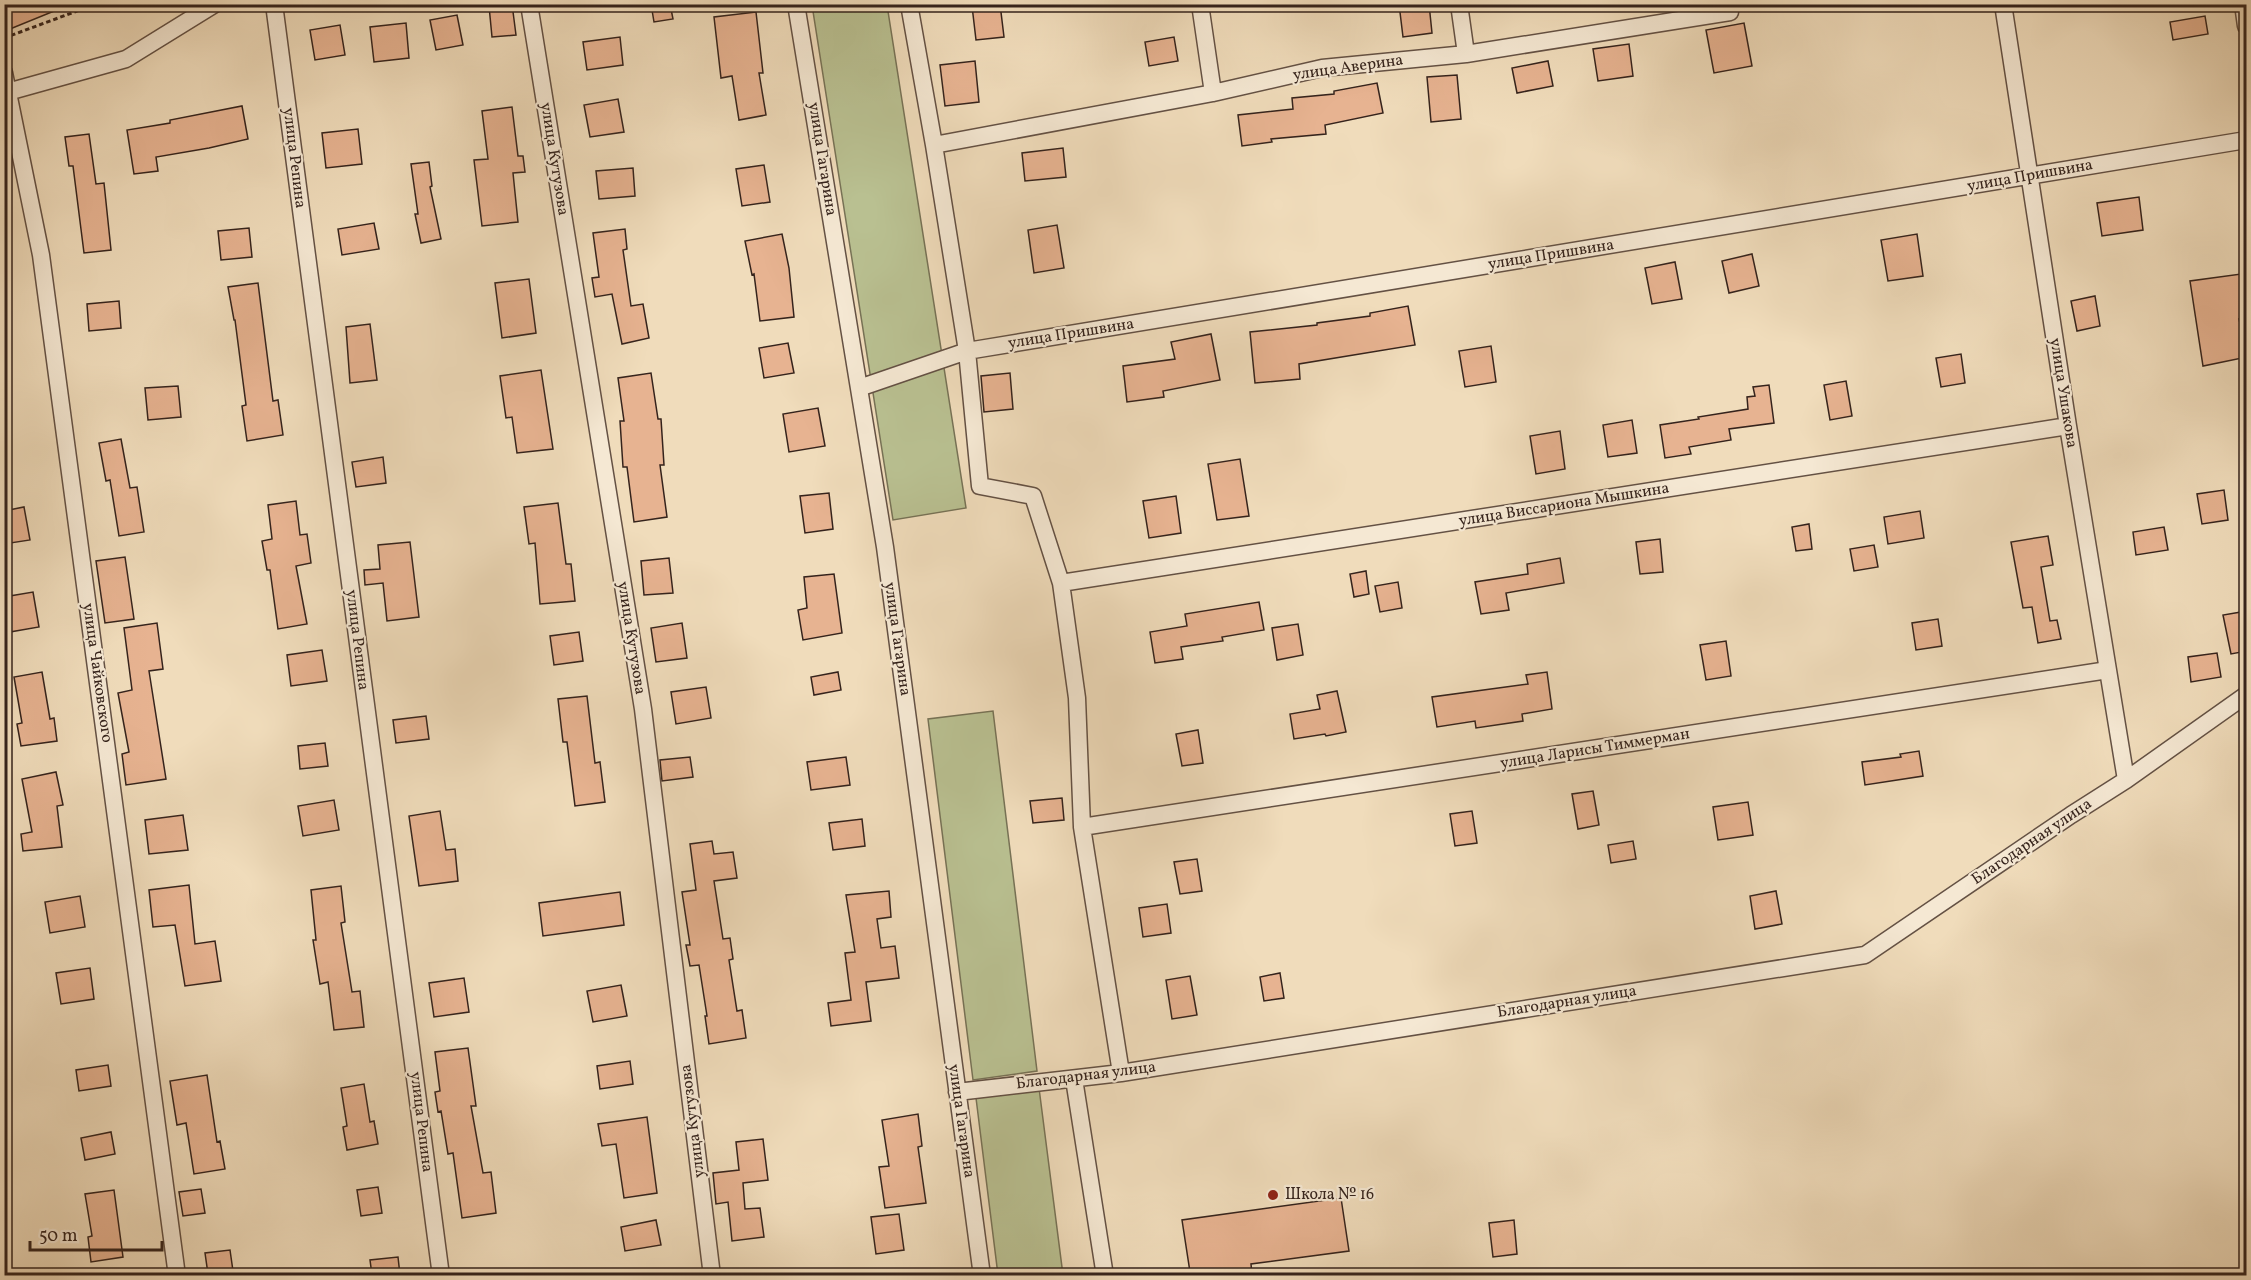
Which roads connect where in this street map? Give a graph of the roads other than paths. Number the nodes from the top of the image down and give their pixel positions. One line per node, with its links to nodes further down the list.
1 (215, 4): 14 (street)
2 (274, 4): 31 (street, улица Репина)
3 (529, 4): 32 (street, улица Кутузова)
4 (796, 4): 20 (street, улица Гагарина)
5 (909, 4): 17 (street)
6 (1200, 4): 15 (street)
7 (1459, 4): 12 (street)
8 (2003, 4): 18 (street, улица Ушакова)
9 (2243, 4): 11 (street)
10 (1729, 8): 12 (street, улица Аверина)
11 (2247, 26)
12 (1467, 54): 15 (street, улица Аверина)
13 (4, 73): 14 (street, улица Чайковского)
14 (7, 92): 30 (street, улица Чайковского)
15 (1213, 93): 17 (street, улица Аверина)
16 (2247, 140): 18 (street, улица Пришвина)
17 (934, 146): 19 (street)
18 (2029, 177): 19 (street, улица Пришвина); 21 (street, улица Ушакова)
19 (967, 351): 20 (street, улица Пришвина); 22 (street)
20 (859, 388): 29 (street, улица Гагарина)
21 (2068, 426): 22 (street, улица Виссариона Мышкина); 23 (street, улица Ушакова)
22 (1060, 583): 26 (street)
23 (2108, 670): 25 (street, улица Ушакова); 26 (street, улица Ларисы Тиммерман)
24 (2247, 695): 25 (street, Благодарная улица)
25 (2126, 780): 27 (street, Благодарная улица)
26 (1082, 827): 27 (street)
27 (1121, 1073): 28 (street, Благодарная улица)
28 (1074, 1079): 29 (street, Благодарная улица); 34 (street)
29 (957, 1092): 33 (street, улица Гагарина)
30 (177, 1275)
31 (441, 1275)
32 (712, 1275)
33 (982, 1275)
34 (1106, 1275)

